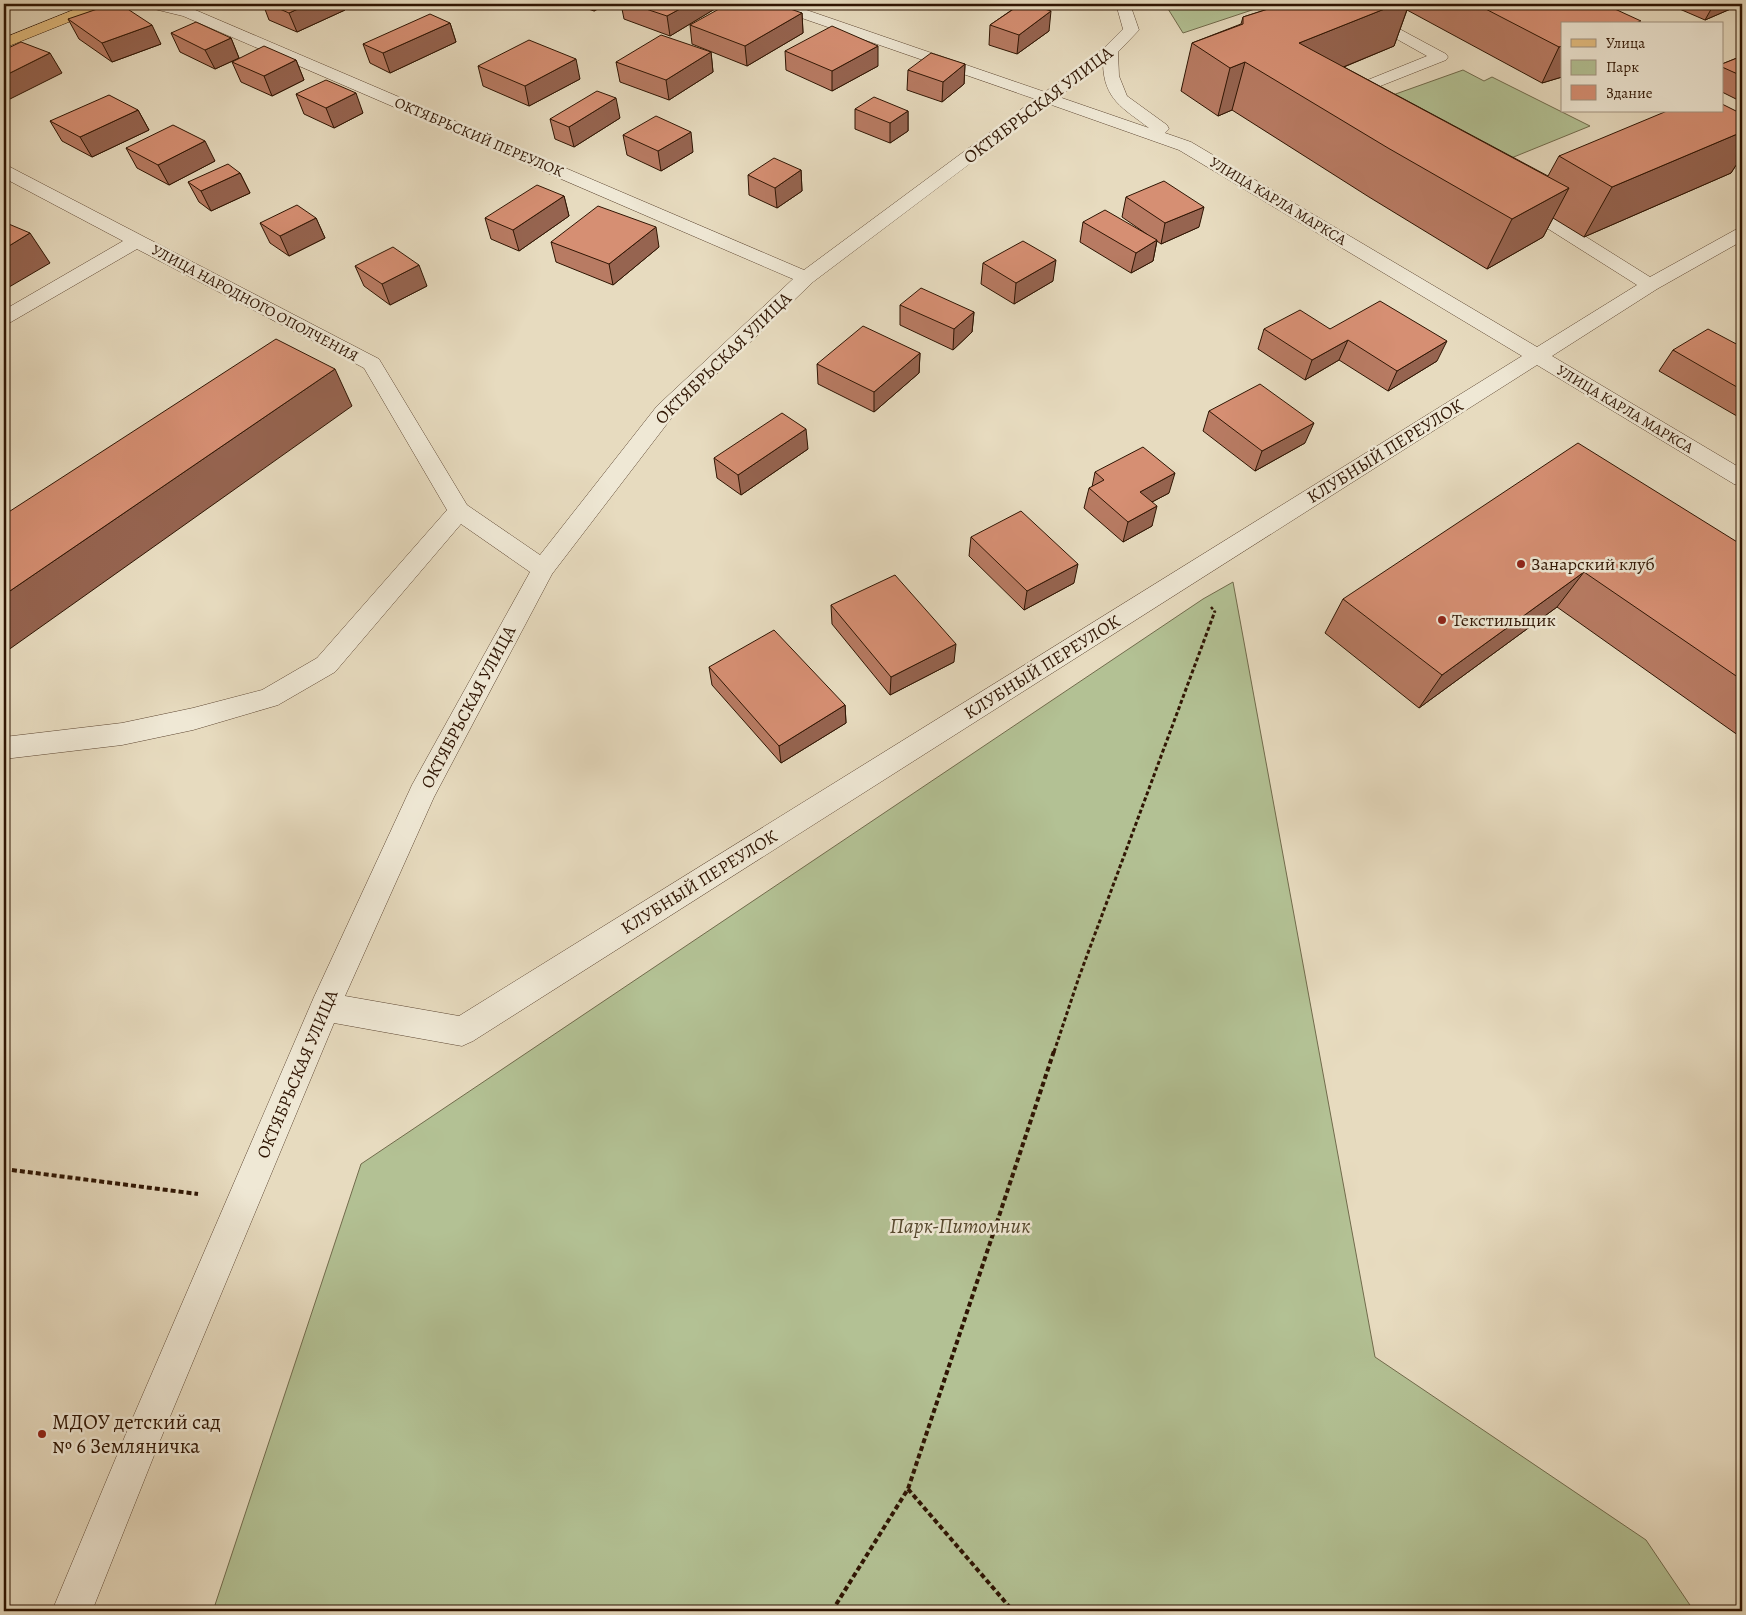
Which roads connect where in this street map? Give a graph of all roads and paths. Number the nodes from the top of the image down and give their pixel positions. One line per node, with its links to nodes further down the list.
1 (101, 4): 6 (main road)
2 (151, 4): 15 (street, ОКТЯБРЬСКИЙ ПЕРЕУЛОК)
3 (775, 4): 8 (street, УЛИЦА КАРЛА МАРКСА)
4 (1123, 4): 7 (street, ОКТЯБРЬСКАЯ УЛИЦА)
5 (1355, 10): 9 (street)
6 (4, 43)
7 (1110, 52): 8 (street, ОКТЯБРЬСКАЯ УЛИЦА); 10 (street)
8 (1048, 97): 10 (street, УЛИЦА КАРЛА МАРКСА); 15 (street, ОКТЯБРЬСКАЯ УЛИЦА)
9 (1356, 107)
10 (1185, 146): 18 (street, УЛИЦА КАРЛА МАРКСА)
11 (4, 171): 14 (street, УЛИЦА НАРОДНОГО ОПОЛЧЕНИЯ)
12 (1527, 188): 16 (street)
13 (1742, 234): 16 (street, КЛУБНЫЙ ПЕРЕУЛОК)
14 (137, 241): 17 (street); 20 (street, УЛИЦА НАРОДНОГО ОПОЛЧЕНИЯ)
15 (806, 278): 21 (street, ОКТЯБРЬСКАЯ УЛИЦА)
16 (1650, 285): 18 (street, КЛУБНЫЙ ПЕРЕУЛОК)
17 (4, 318)
18 (1537, 356): 19 (street, УЛИЦА КАРЛА МАРКСА); 22 (street, КЛУБНЫЙ ПЕРЕУЛОК)
19 (1742, 479)
20 (459, 510): 21 (street, УЛИЦА НАРОДНОГО ОПОЛЧЕНИЯ); 23 (street)
21 (543, 569): 24 (street, ОКТЯБРЬСКАЯ УЛИЦА)
22 (1182, 578): 24 (street, КЛУБНЫЙ ПЕРЕУЛОК); 27 (path)
23 (4, 748)
24 (325, 1007): 26 (street, ОКТЯБРЬСКАЯ УЛИЦА)
25 (4, 1169): 26 (path)
26 (243, 1200): 28 (street, ОКТЯБРЬСКАЯ УЛИЦА)
27 (908, 1489): 29 (path); 30 (path)
28 (72, 1611)
29 (832, 1611)
30 (1013, 1611)

